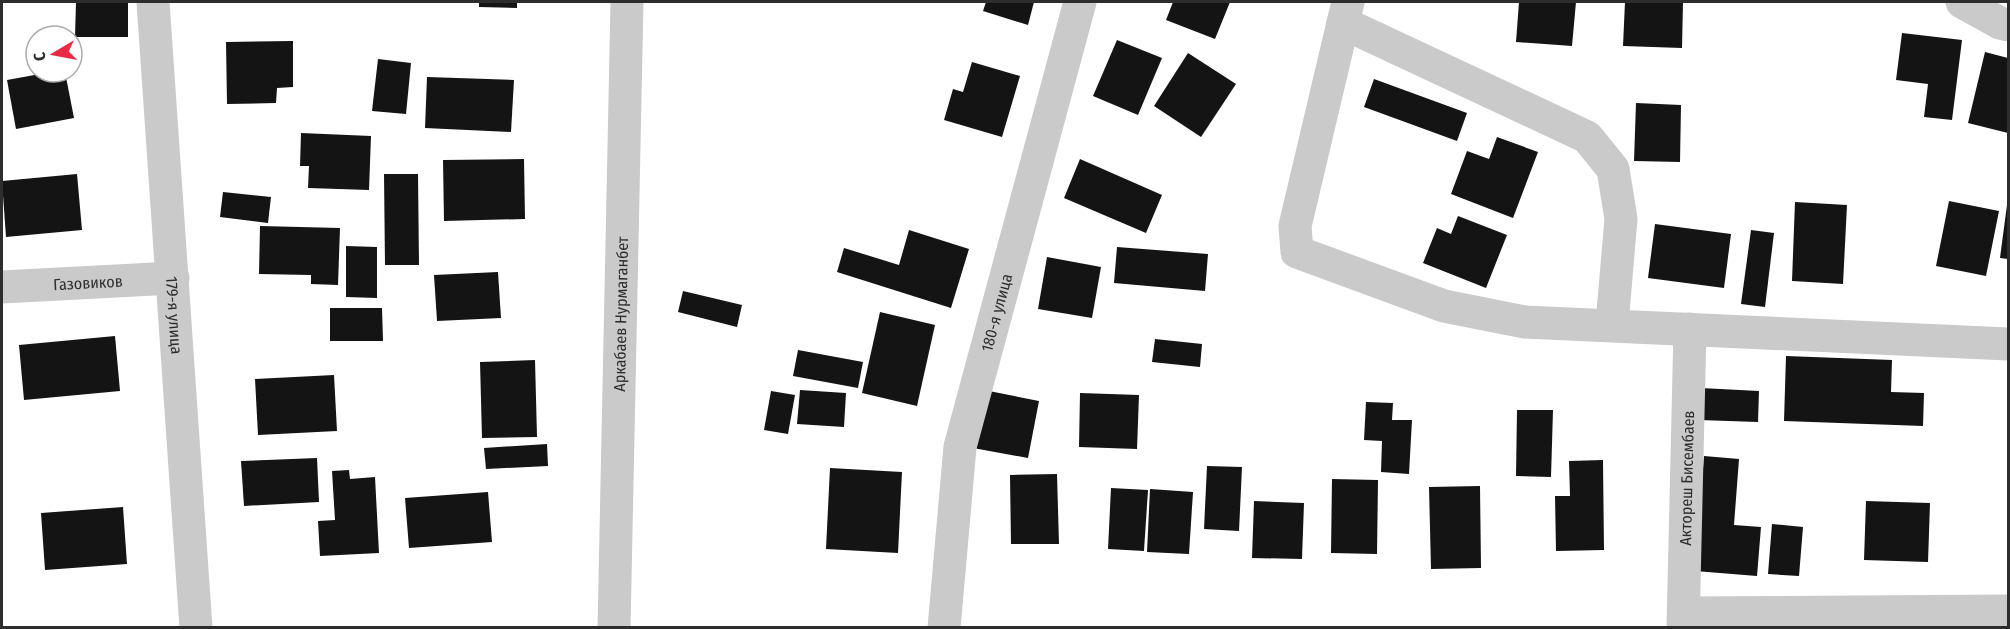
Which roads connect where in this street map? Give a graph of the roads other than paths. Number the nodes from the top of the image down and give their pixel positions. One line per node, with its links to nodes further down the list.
1 (153, 2): 7 (street, 179-я улица)
2 (627, 2): 15 (street, Аркабаев Нурмаганбет)
3 (1080, 2): 16 (street, 180-я улица)
4 (1962, 2): 6 (street)
5 (1345, 12): 9 (street); 9 (street)
6 (2008, 25)
7 (173, 278): 8 (street, Газовиков); 14 (street, 179-я улица)
8 (2, 286)
9 (1612, 324): 10 (street)
10 (1690, 329): 11 (street); 13 (street, Актореш Бисембаев)
11 (2008, 344)
12 (2008, 611): 13 (street)
13 (1684, 620)
14 (196, 627)
15 (614, 627)
16 (944, 627)

